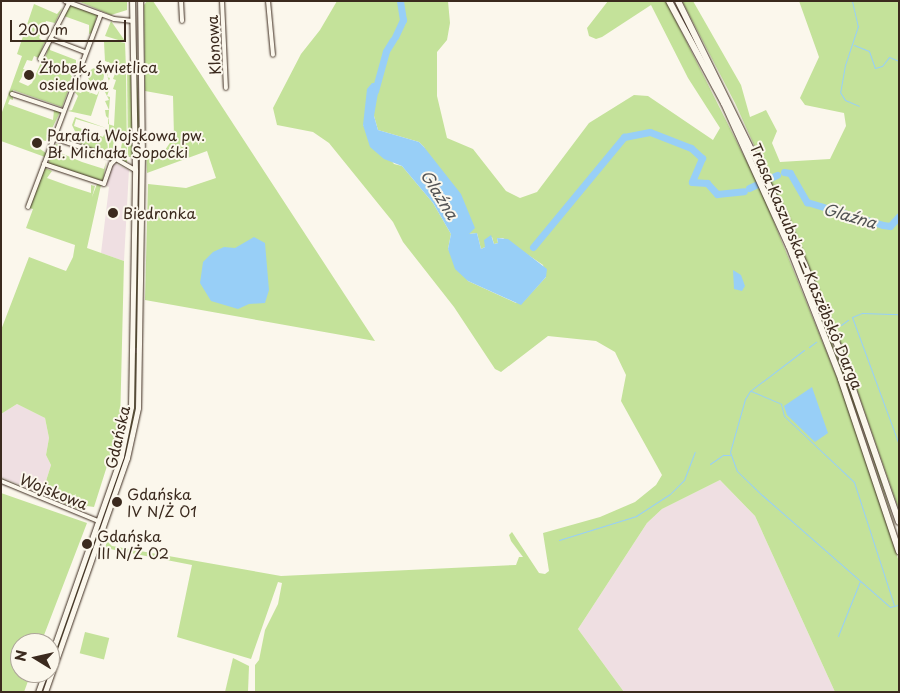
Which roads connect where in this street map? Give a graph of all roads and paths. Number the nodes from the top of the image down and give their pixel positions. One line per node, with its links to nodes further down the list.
1 (132, 1): 12 (main road, Gdańska)
2 (140, 1): 13 (main road, Gdańska)
3 (181, 1): 11 (street)
4 (222, 1): 18 (street, Klonowa)
5 (268, 1): 16 (street)
6 (669, 1): 25 (highway, Trasa Kaszubska – Kaszëbskô Darga)
7 (678, 1): 25 (highway, Trasa Kaszubska – Kaszëbskô Darga)
8 (67, 2): 9 (street); 14 (street)
9 (76, 3): 10 (street)
10 (100, 14): 12 (street); 15 (street)
11 (182, 21)
12 (133, 22): 13 (main road); 24 (main road, Gdańska)
13 (140, 22): 33 (main road, Gdańska)
14 (51, 39): 15 (street); 17 (street)
15 (85, 52): 20 (street)
16 (273, 55)
17 (40, 59)
18 (226, 88)
19 (12, 94): 20 (street)
20 (62, 111): 21 (street)
21 (54, 138): 22 (street); 23 (street)
22 (118, 160): 23 (street); 24 (street)
23 (44, 164): 27 (street)
24 (135, 170): 29 (main road, Gdańska)
25 (759, 170): 26 (highway, Trasa Kaszubska – Kaszëbskô Darga)
26 (769, 191): 30 (highway, Trasa Kaszubska – Kaszëbskô Darga); 31 (highway, Trasa Kaszubska – Kaszëbskô Darga)
27 (28, 207)
28 (1, 482): 29 (street, Wojskowa)
29 (98, 521): 32 (main road, Gdańska)
30 (899, 522)
31 (899, 551)
32 (69, 605): 33 (main road); 34 (main road, Gdańska)
33 (68, 628): 35 (main road, Gdańska)
34 (59, 633)
35 (45, 692)

